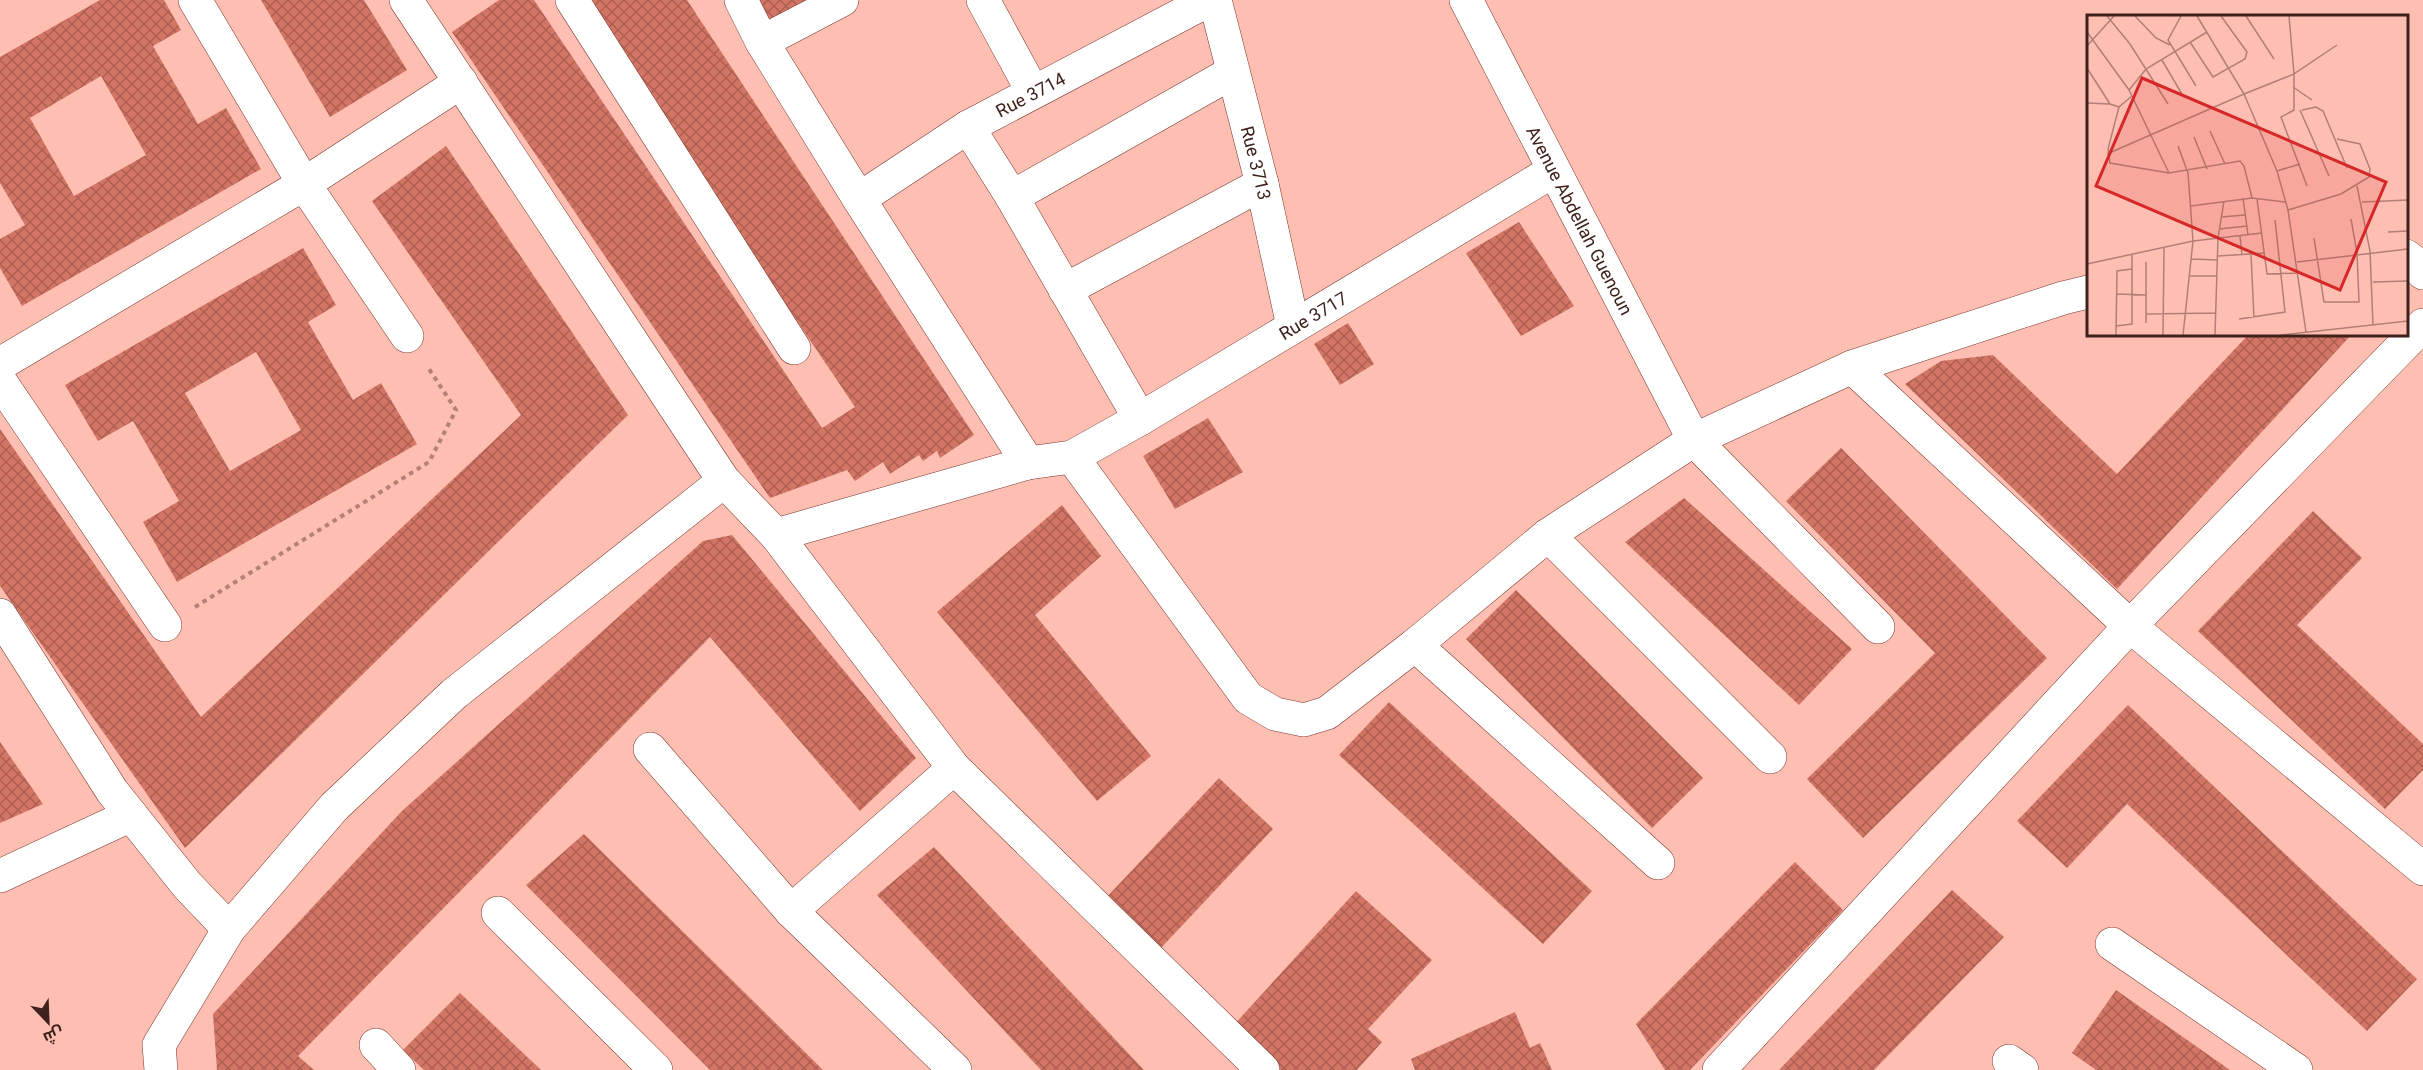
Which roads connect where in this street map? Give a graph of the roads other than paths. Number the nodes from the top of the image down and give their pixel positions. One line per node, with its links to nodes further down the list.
1 (195, 0): 16 (street)
2 (406, 0): 12 (street)
3 (572, 0): 27 (street)
4 (741, 0): 10 (street)
5 (842, 0): 10 (street)
6 (983, 0): 13 (street)
7 (1209, 0): 13 (street, Rue 3714)
8 (1215, 0): 11 (street, Rue 3713)
9 (1466, 0): 15 (street, Avenue Abdellah Guenoun)
10 (762, 42): 19 (street)
11 (1233, 72): 17 (street, Rue 3713); 18 (street)
12 (461, 82): 16 (street); 35 (street)
13 (1033, 92): 14 (street, Rue 3714)
14 (968, 127): 18 (street); 19 (street, Rue 3714)
15 (1553, 171): 25 (street, Rue 3717); 32 (street, Avenue Abdellah Guenoun)
16 (304, 184): 26 (street); 28 (street)
17 (1262, 184): 22 (street); 25 (street, Rue 3713)
18 (1012, 197): 22 (street)
19 (859, 199): 34 (street)
20 (2408, 258): 21 (street)
21 (2423, 273)
22 (1065, 290): 31 (street)
23 (2087, 292): 29 (street)
24 (2423, 325): 40 (street)
25 (1293, 326): 31 (street, Rue 3717)
26 (407, 336)
27 (794, 348)
28 (0, 364)
29 (1852, 367): 32 (street); 40 (street)
30 (0, 381): 39 (street)
31 (1140, 419): 33 (street, Rue 3717)
32 (1694, 440): 37 (street); 41 (street, Avenue Abdellah Guenoun)
33 (1071, 457): 34 (street); 42 (street)
34 (1028, 463): 36 (street)
35 (724, 481): 36 (street); 52 (street)
36 (776, 535): 45 (street)
37 (1548, 535): 42 (street); 44 (street)
38 (0, 615): 46 (street)
39 (165, 625)
40 (2130, 626): 48 (street); 60 (street)
41 (1878, 627)
42 (1415, 645): 47 (street)
43 (650, 749): 50 (street)
44 (1770, 757)
45 (954, 768): 50 (street); 59 (street)
46 (131, 815): 49 (street); 52 (street)
47 (1658, 863)
48 (2423, 869)
49 (0, 876)
50 (791, 911): 58 (street)
51 (498, 913): 57 (street)
52 (229, 929): 55 (street)
53 (2112, 944): 61 (street)
54 (376, 1045): 56 (street)
55 (161, 1070)
56 (399, 1070)
57 (656, 1070)
58 (954, 1070)
59 (1263, 1070)
60 (1719, 1070)
61 (2296, 1070)

